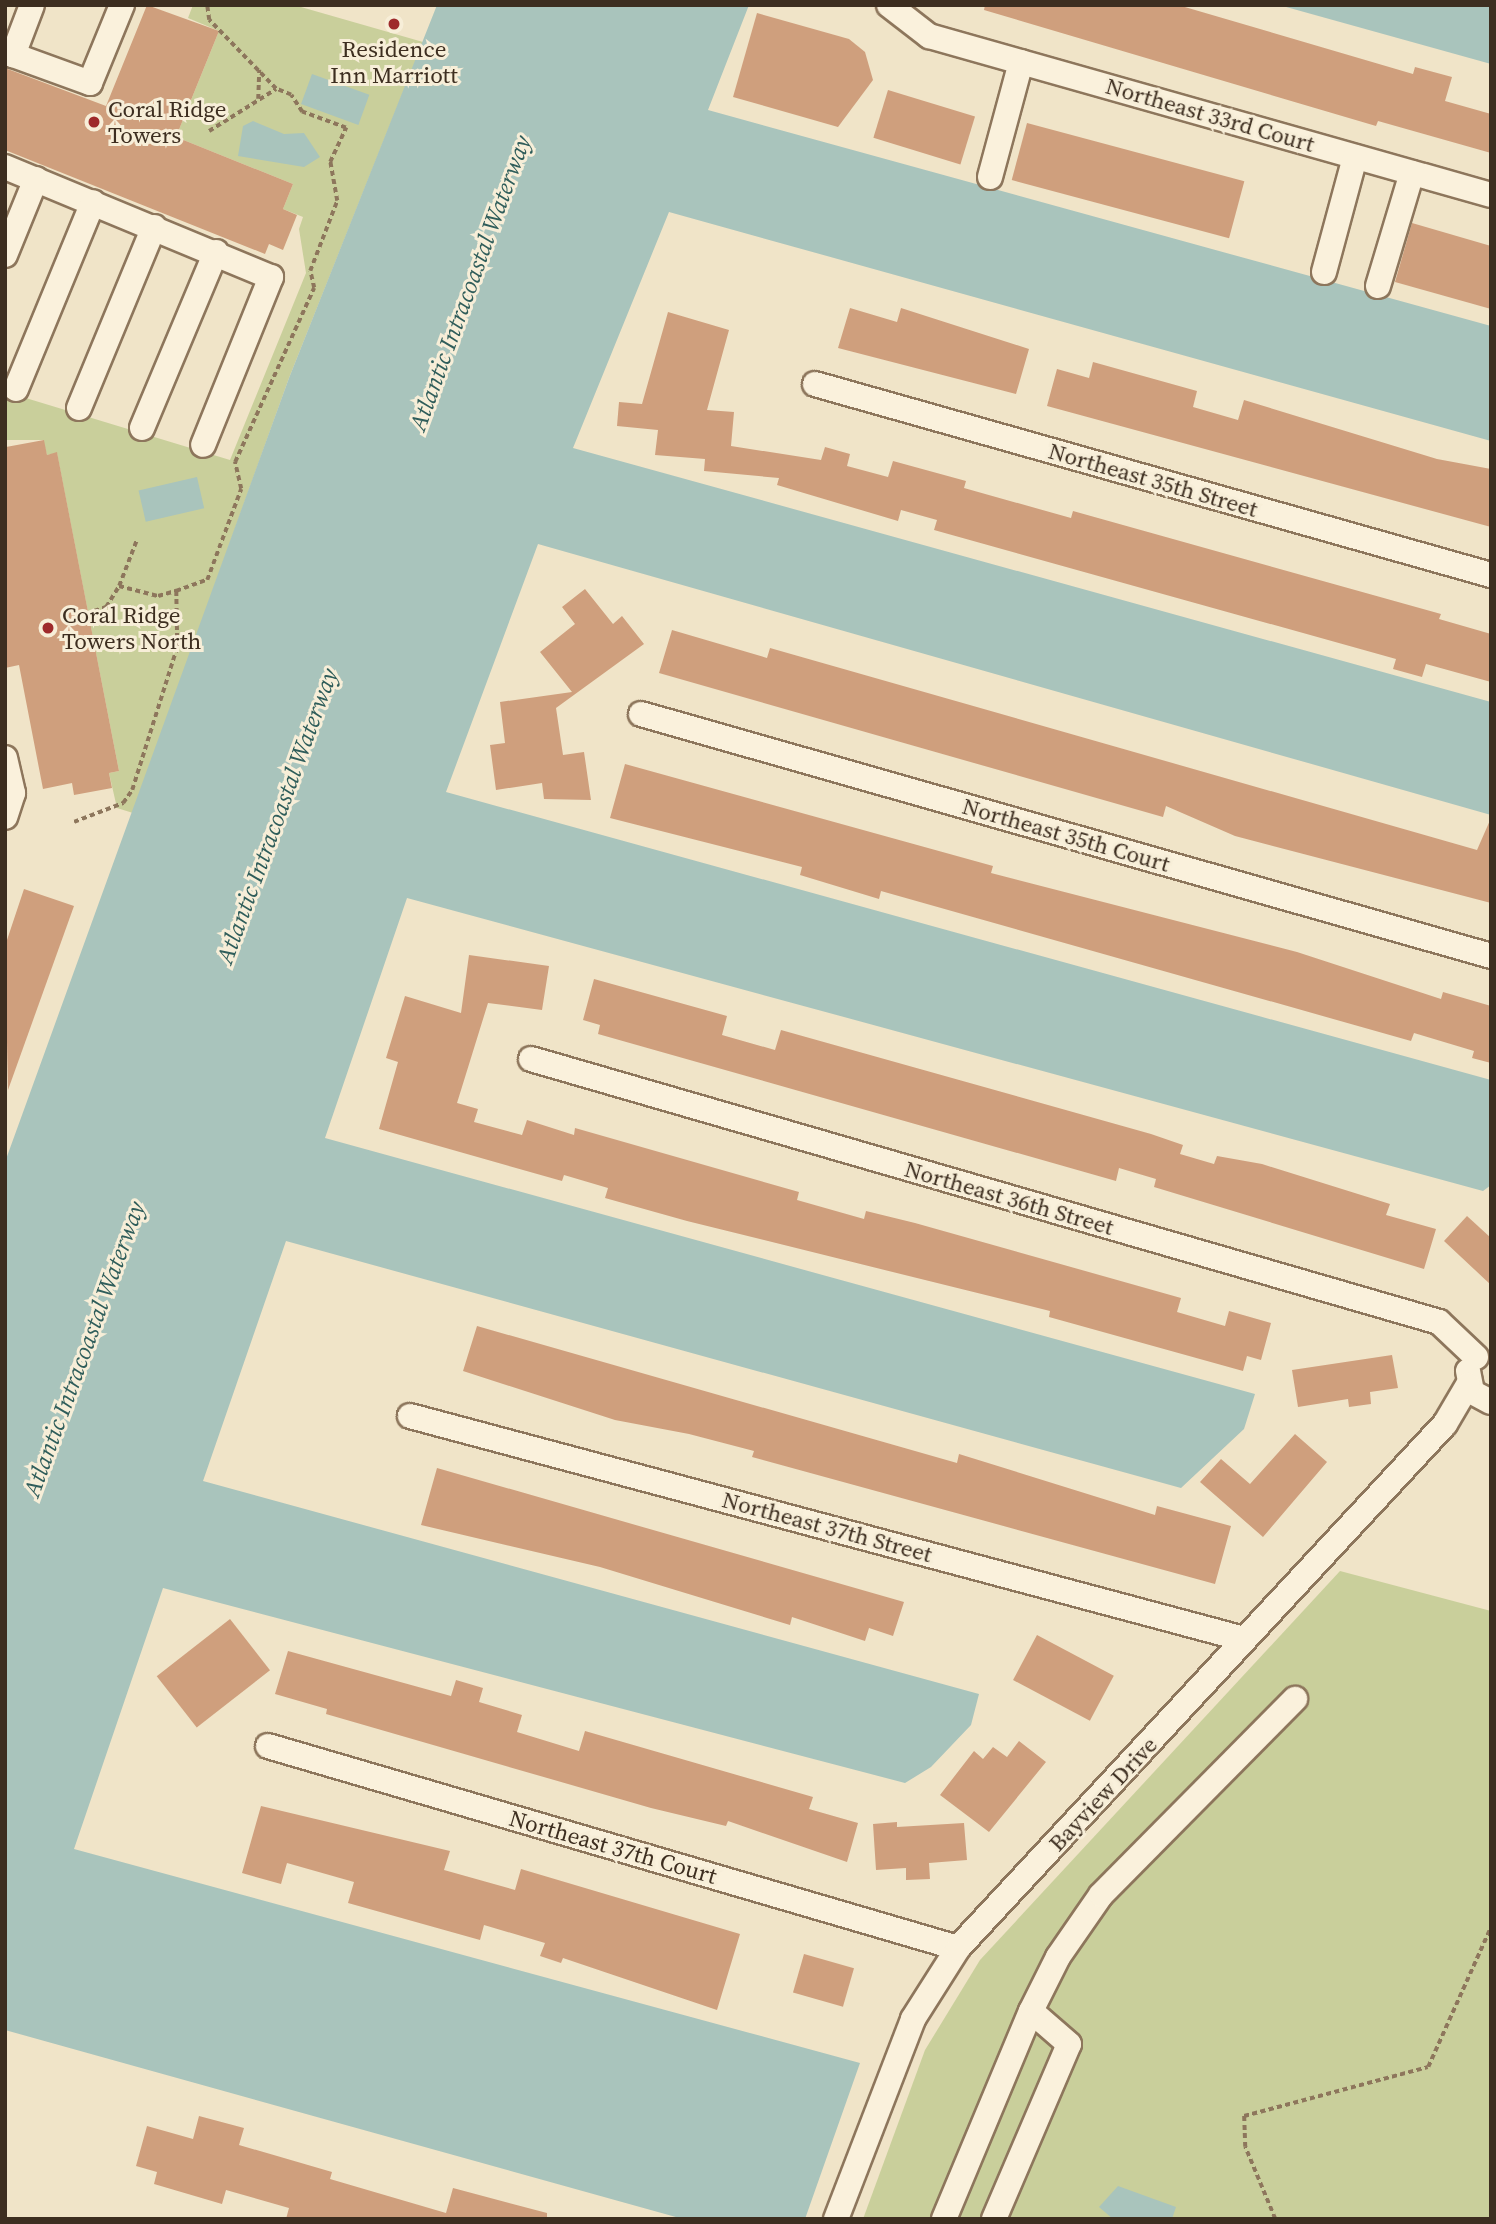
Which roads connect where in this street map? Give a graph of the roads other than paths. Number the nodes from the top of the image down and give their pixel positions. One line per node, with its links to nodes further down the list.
1 (32, 5): 4 (street)
2 (122, 5): 4 (street)
3 (889, 5): 5 (street, Northeast 33rd Court)
4 (9, 54)
5 (1021, 62): 6 (street, Northeast 33rd Court); 9 (street)
6 (1355, 156): 8 (street, Northeast 33rd Court); 16 (street)
7 (5, 167): 10 (street)
8 (1412, 173): 11 (street, Northeast 33rd Court); 17 (street)
9 (990, 177)
10 (36, 179): 12 (street); 15 (street)
11 (1491, 195)
12 (93, 202): 13 (street); 19 (street)
13 (154, 227): 14 (street); 20 (street)
14 (216, 252): 21 (street); 22 (street)
15 (5, 255)
16 (1324, 272)
17 (1378, 286)
18 (815, 384): 23 (street, Northeast 35th Street)
19 (16, 389)
20 (79, 408)
21 (142, 428)
22 (204, 445)
23 (1491, 575)
24 (641, 714): 27 (street, Northeast 35th Court)
25 (6, 759): 26 (street)
26 (5, 817)
27 (1491, 956)
28 (531, 1059): 29 (street, Northeast 36th Street)
29 (1484, 1355): 30 (street, Bayview Drive)
30 (1468, 1385): 31 (street, Bayview Drive); 33 (street, Bayview Drive)
31 (1489, 1402): 33 (street, Bayview Drive)
32 (410, 1416): 34 (street, Northeast 37th Street)
33 (1449, 1420): 34 (street, Bayview Drive)
34 (1244, 1639): 37 (street, Bayview Drive)
35 (1296, 1699): 38 (street)
36 (268, 1746): 37 (street, Northeast 37th Court)
37 (958, 1948): 39 (street, Bayview Drive)
38 (1031, 2011): 40 (street); 41 (street)
39 (836, 2219)
40 (944, 2219)
41 (994, 2219)

